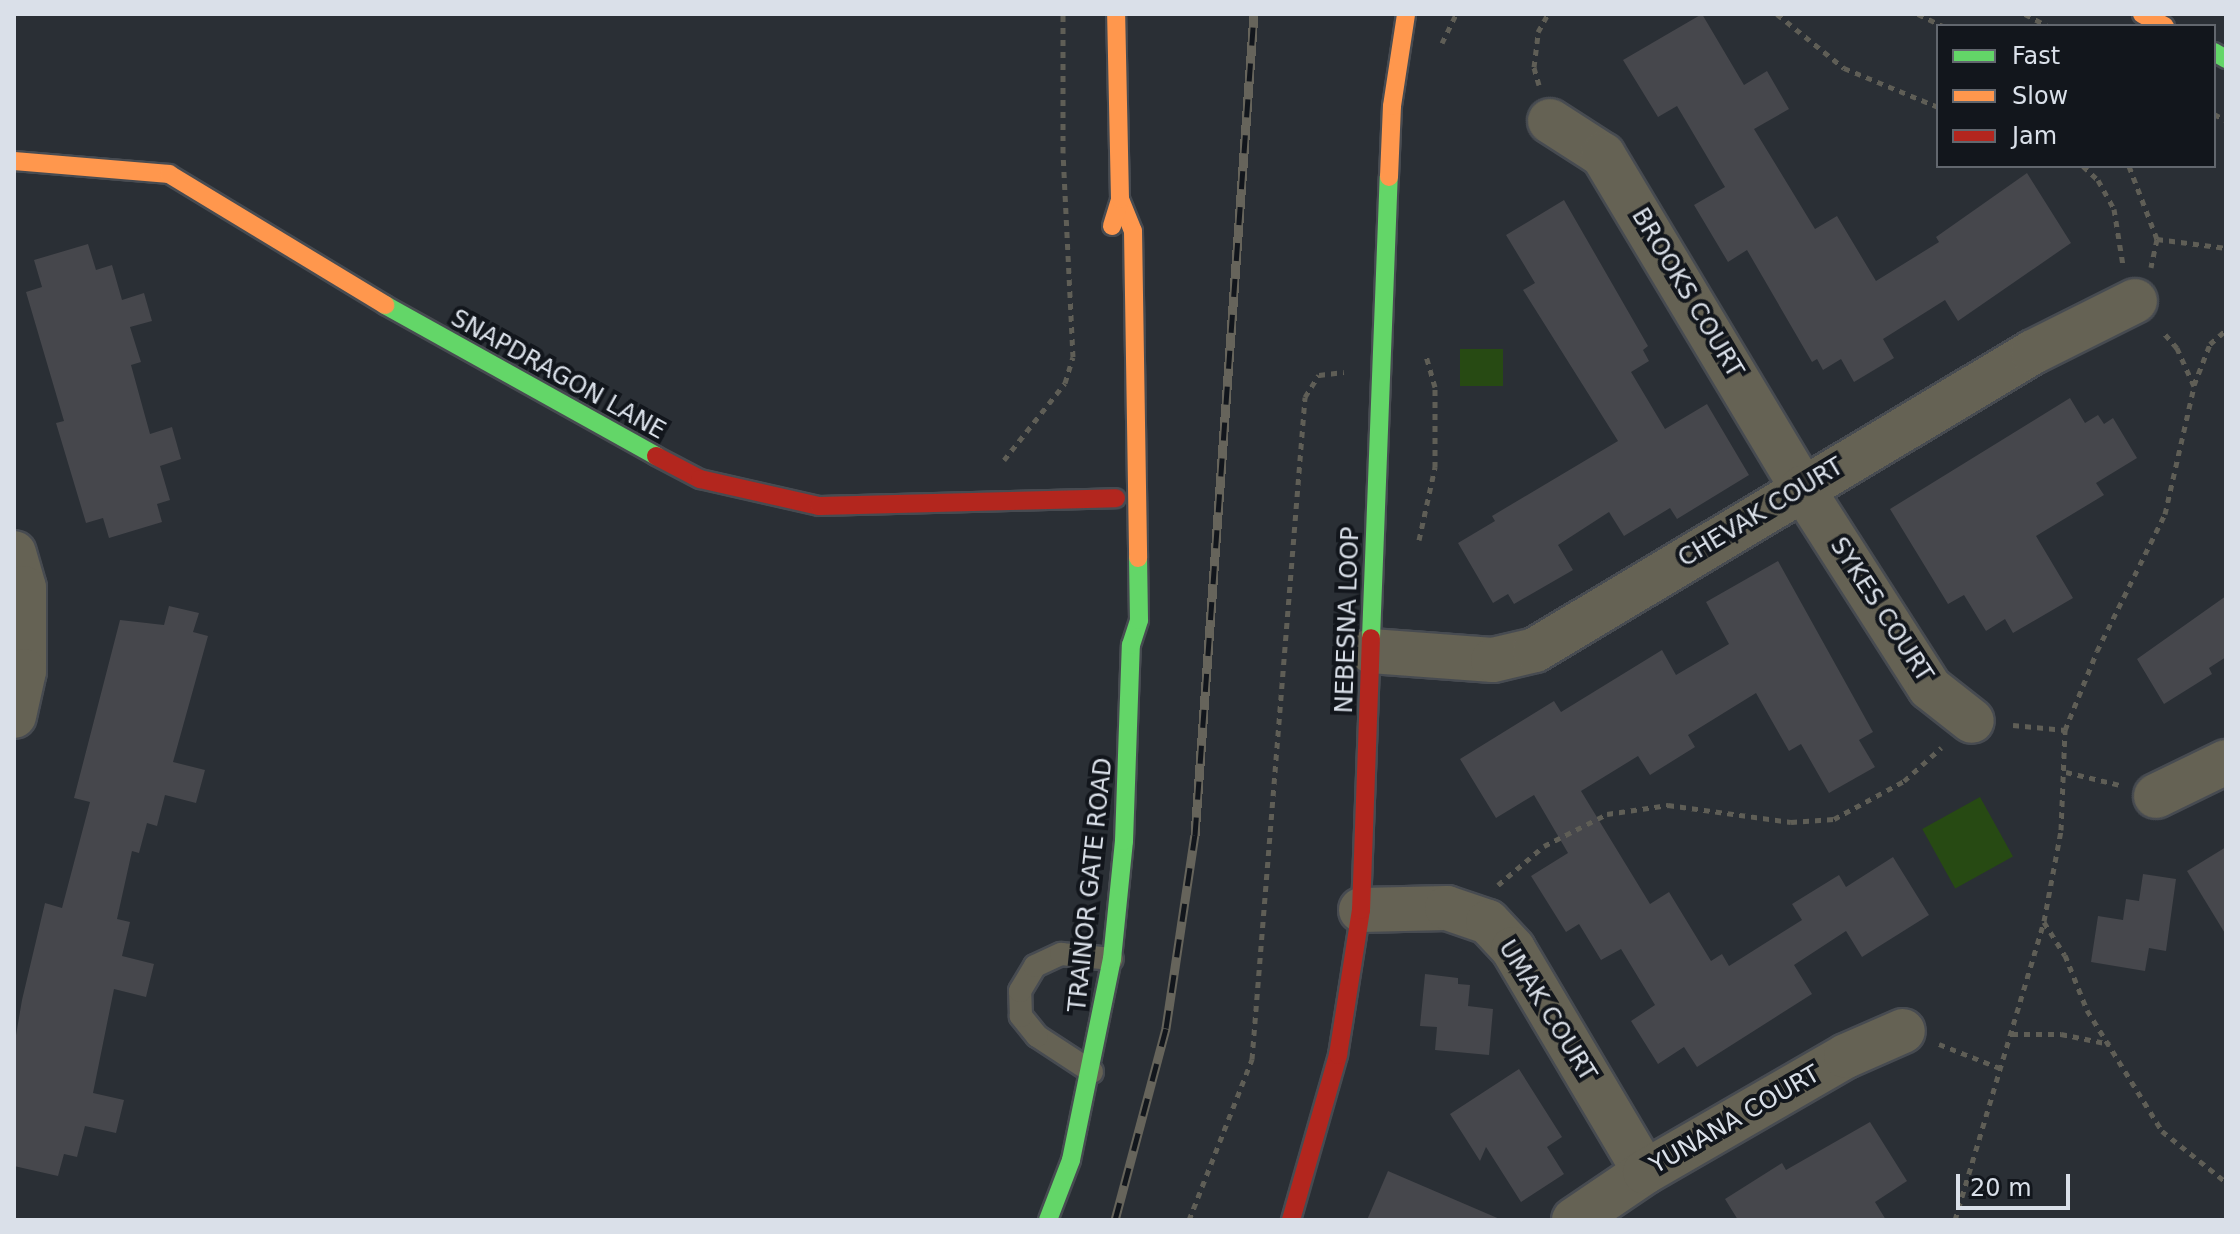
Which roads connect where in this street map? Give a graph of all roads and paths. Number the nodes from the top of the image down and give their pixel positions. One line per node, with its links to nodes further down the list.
1 (1063, 14): 29 (path)
2 (1116, 14): 19 (street, TRAINOR GATE ROAD)
3 (1406, 14): 33 (street, NEBESNA LOOP)
4 (1456, 14): 13 (path)
5 (1548, 14): 15 (path)
6 (1777, 14): 14 (path)
7 (1918, 14): 10 (path)
8 (2025, 14): 11 (path)
9 (2142, 14): 12 (street)
10 (1939, 24)
11 (2044, 24)
12 (2161, 24)
13 (1438, 45)
14 (1936, 106)
15 (1550, 121): 27 (street, BROOKS COURT)
16 (14, 161): 29 (street, SNAPDRAGON LANE)
17 (2085, 168): 23 (path)
18 (2130, 168): 20 (path)
19 (1120, 199): 21 (street, TRAINOR GATE ROAD); 32 (street, TRAINOR GATE ROAD)
20 (2157, 239): 22 (path); 23 (path)
21 (1110, 248)
22 (2226, 248)
23 (2135, 301): 26 (path); 27 (street, CHEVAK COURT)
24 (2226, 330): 26 (path)
25 (1361, 373): 52 (path)
26 (2194, 386): 36 (path)
27 (1802, 488): 33 (street, CHEVAK COURT); 35 (street, SYKES COURT)
28 (1116, 498): 29 (street, SNAPDRAGON LANE)
29 (1005, 501)
30 (14, 553): 34 (street)
31 (1118, 618): 32 (street, TRAINOR GATE ROAD)
32 (1131, 645): 43 (street, TRAINOR GATE ROAD)
33 (1371, 651): 40 (street, NEBESNA LOOP)
34 (14, 716)
35 (1972, 721): 36 (path); 41 (path)
36 (2065, 730): 38 (path)
37 (2226, 762): 39 (street)
38 (2066, 772): 39 (path); 42 (path)
39 (2156, 796)
40 (1361, 910): 41 (street); 53 (street, NEBESNA LOOP)
41 (1475, 914): 49 (street, UMAK COURT)
42 (2044, 921): 45 (path); 46 (path)
43 (1112, 959): 48 (street, TRAINOR GATE ROAD); 48 (lane)
44 (1903, 1031): 47 (path); 49 (street, YUNANA COURT)
45 (2012, 1034): 46 (path); 47 (path)
46 (2111, 1044): 50 (path)
47 (2002, 1069): 55 (path)
48 (1092, 1072): 51 (street, TRAINOR GATE ROAD)
49 (1645, 1172): 54 (street, YUNANA COURT)
50 (2226, 1182)
51 (1048, 1220)
52 (1189, 1220)
53 (1291, 1220)
54 (1574, 1220)
55 (1955, 1220)

